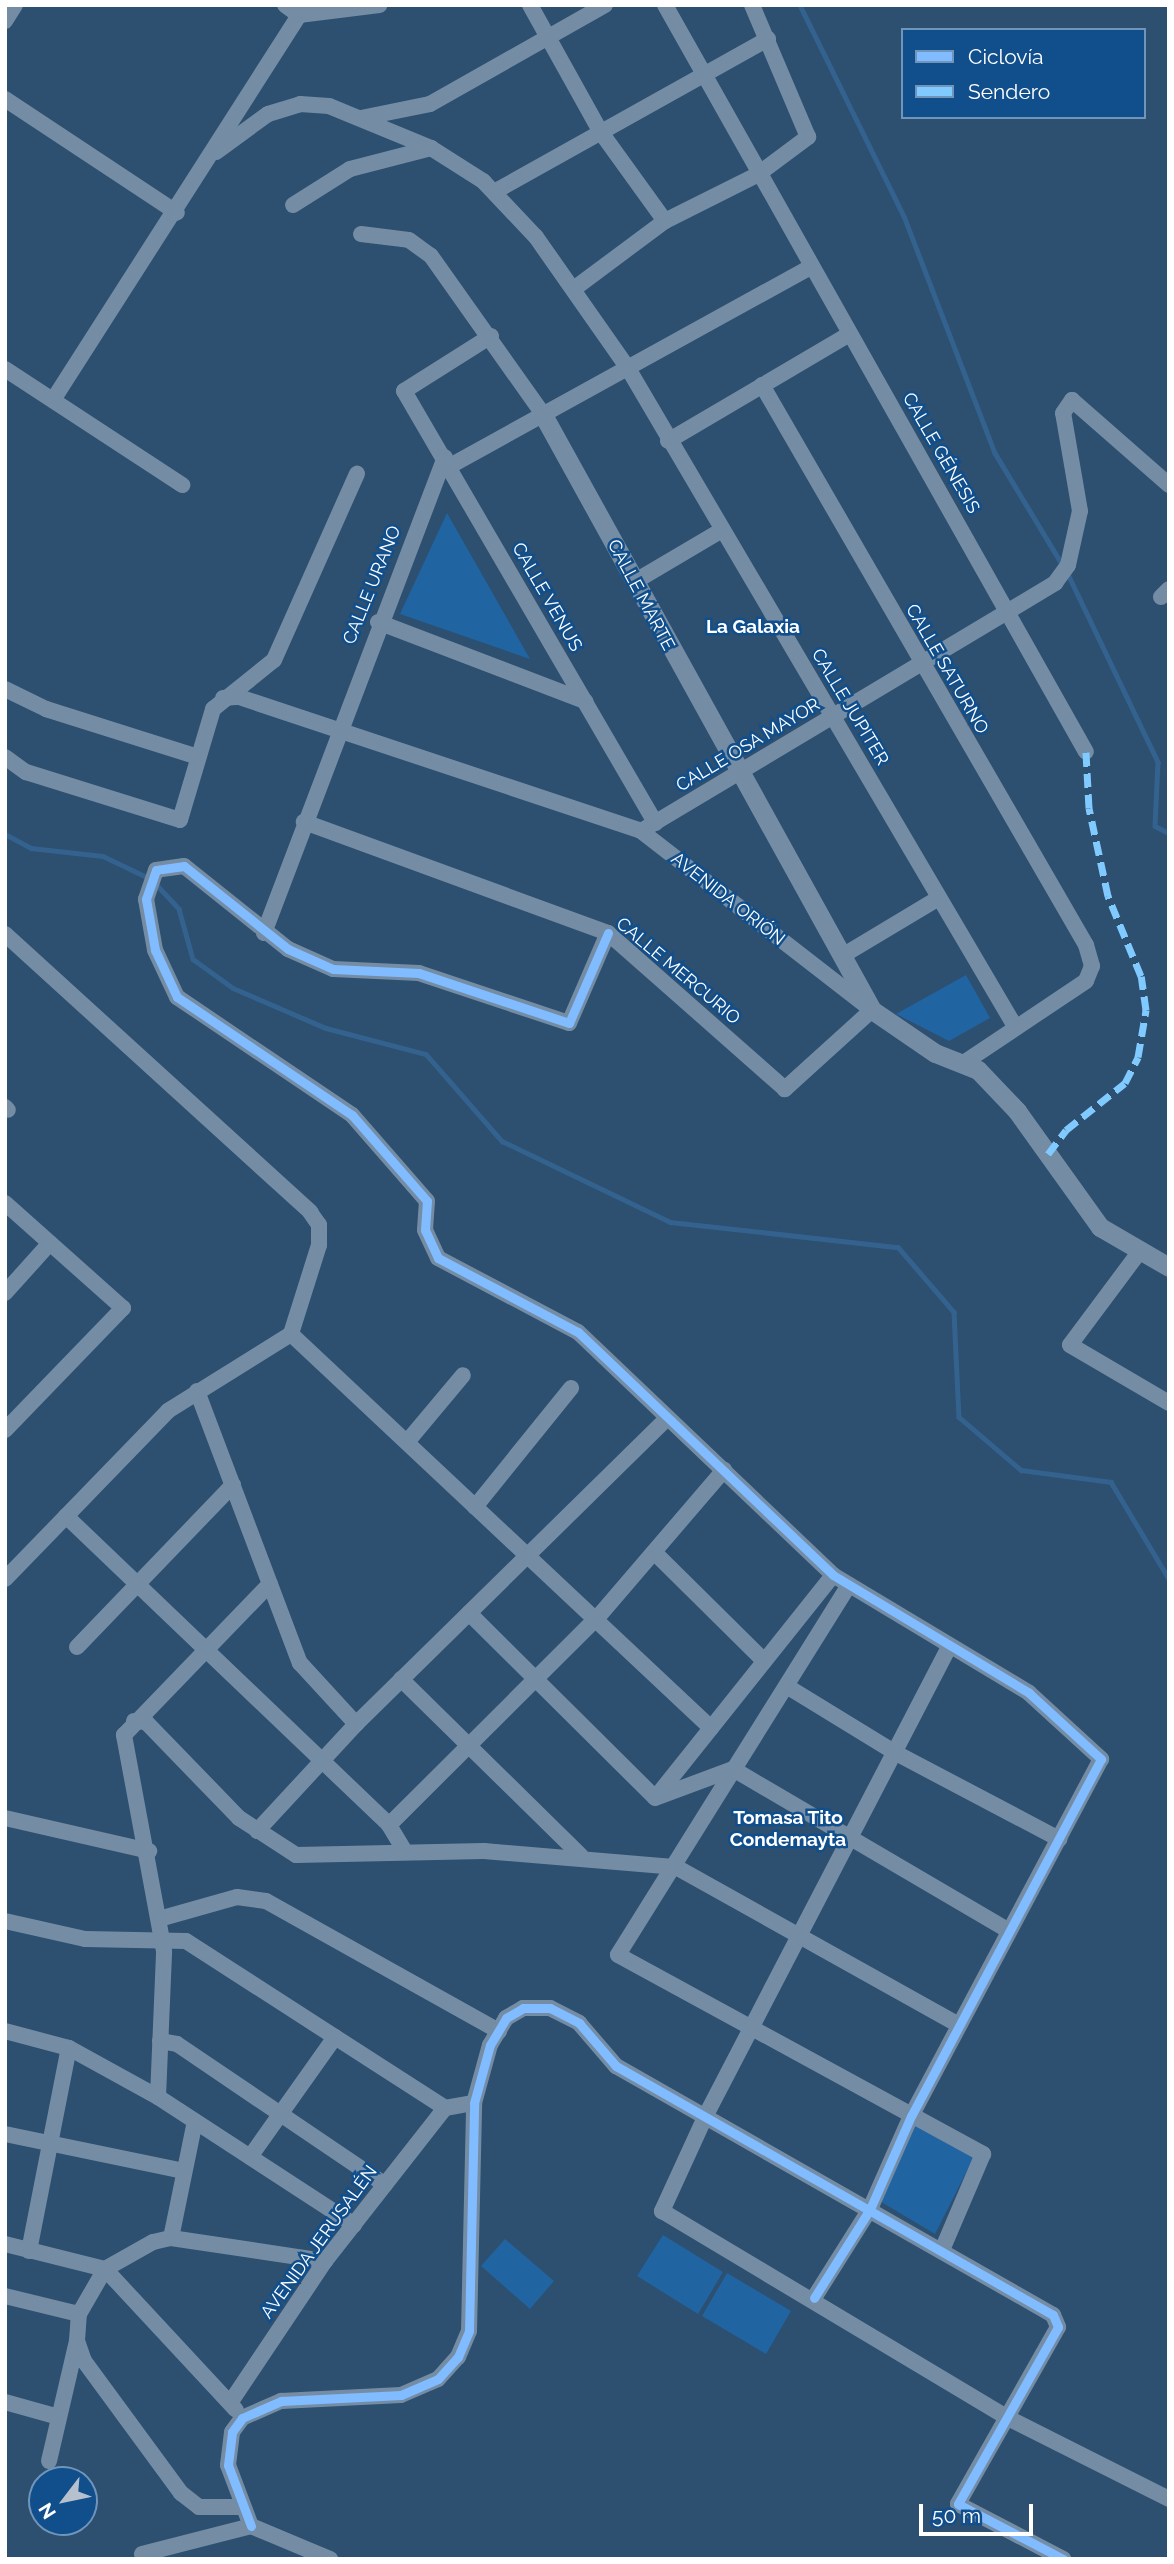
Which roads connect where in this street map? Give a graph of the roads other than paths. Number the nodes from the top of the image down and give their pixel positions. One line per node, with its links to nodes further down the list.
1 (15, 5): 8 (street)
2 (379, 5): 7 (street)
3 (530, 5): 9 (street)
4 (605, 5): 9 (street)
5 (665, 5): 11 (street, CALLE GÉNESIS)
6 (752, 5): 10 (street)
7 (292, 10): 16 (street)
8 (5, 20)
9 (548, 38): 13 (street); 14 (street)
10 (768, 39): 11 (street); 17 (street)
11 (707, 75): 14 (street); 17 (street, CALLE GÉNESIS)
12 (5, 99): 20 (street)
13 (361, 118): 15 (street, CALLE JUPITER); 16 (street)
14 (600, 131): 18 (street); 21 (street)
15 (431, 148): 18 (street, CALLE JUPITER); 19 (street)
16 (216, 152): 20 (street)
17 (757, 175): 21 (street); 23 (street, CALLE GÉNESIS)
18 (494, 192): 24 (street, CALLE JUPITER)
19 (293, 205)
20 (177, 213): 30 (street)
21 (664, 221): 24 (street)
22 (361, 234): 26 (street, CALLE MARTE)
23 (811, 267): 25 (street, CALLE GÉNESIS); 28 (street)
24 (575, 288): 28 (street, CALLE JUPITER)
25 (850, 334): 29 (street); 39 (street, CALLE GÉNESIS)
26 (491, 336): 31 (street, CALLE MARTE); 33 (street, CALLE VENUS)
27 (5, 369): 30 (street)
28 (629, 370): 31 (street); 32 (street, CALLE JUPITER)
29 (762, 385): 32 (street); 41 (street, CALLE SATURNO)
30 (53, 400): 35 (street)
31 (542, 413): 33 (street); 38 (street, CALLE MARTE)
32 (668, 441): 37 (street, CALLE JUPITER)
33 (447, 461): 40 (street, CALLE URANO); 44 (street, CALLE VENUS)
34 (357, 474): 43 (street)
35 (182, 485)
36 (1169, 485): 39 (street, CALLE OSA MAYOR)
37 (722, 530): 38 (street); 45 (street, CALLE JUPITER)
38 (634, 582): 50 (street, CALLE MARTE)
39 (1010, 611): 41 (street, CALLE OSA MAYOR); 47 (street, CALLE GÉNESIS)
40 (378, 622): 44 (street); 46 (street, CALLE URANO)
41 (922, 664): 45 (street, CALLE OSA MAYOR); 60 (street, CALLE SATURNO)
42 (5, 689): 49 (street)
43 (223, 698): 46 (street, AVENIDA ORIÓN); 49 (street)
44 (585, 701): 52 (street, CALLE VENUS)
45 (833, 717): 50 (street, CALLE OSA MAYOR); 54 (street, CALLE JUPITER)
46 (336, 729): 51 (street, CALLE URANO); 53 (street, AVENIDA ORIÓN)
47 (1087, 752)
48 (5, 757): 49 (street)
49 (198, 757)
50 (738, 774): 52 (street, CALLE OSA MAYOR); 58 (street, CALLE MARTE)
51 (304, 822): 55 (street, CALLE URANO); 56 (street, CALLE MERCURIO)
52 (656, 823): 53 (street, CALLE OSA MAYOR)
53 (641, 831): 59 (street, AVENIDA ORIÓN)
54 (939, 898): 58 (street); 60 (street, CALLE JUPITER)
55 (264, 933): 56 (street); 72 (street)
56 (608, 933): 59 (street, CALLE MERCURIO)
57 (5, 934): 67 (street)
58 (842, 956): 59 (street, CALLE MARTE)
59 (872, 1010): 61 (street, AVENIDA ORIÓN)
60 (1016, 1028): 61 (street)
61 (962, 1064): 64 (street, AVENIDA ORIÓN)
62 (5, 1203): 63 (street)
63 (50, 1243): 66 (street); 73 (street)
64 (1140, 1251): 65 (street); 71 (street)
65 (1169, 1267)
66 (5, 1293)
67 (291, 1334): 70 (street); 74 (street)
68 (463, 1375): 74 (street)
69 (571, 1388): 77 (street)
70 (197, 1391): 76 (street); 78 (street)
71 (1166, 1396)
72 (667, 1418): 75 (street); 80 (street)
73 (5, 1430)
74 (407, 1442): 77 (street)
75 (724, 1470): 79 (street); 81 (street)
76 (233, 1485): 83 (street); 84 (street)
77 (475, 1507): 80 (street)
78 (66, 1516): 82 (street); 83 (street)
79 (654, 1552): 87 (street); 91 (street)
80 (526, 1555): 86 (street); 87 (street)
81 (833, 1575): 85 (street); 91 (street)
82 (5, 1579)
83 (134, 1583): 88 (street); 90 (street)
84 (270, 1584): 90 (street); 96 (street)
85 (849, 1585): 89 (street); 94 (street)
86 (469, 1613): 92 (street); 93 (street)
87 (597, 1618): 93 (street); 97 (street)
88 (77, 1647)
89 (948, 1648): 99 (street); 106 (street)
90 (201, 1650): 95 (street); 100 (street)
91 (764, 1661): 97 (street)
92 (401, 1679): 96 (street); 98 (street)
93 (535, 1679): 98 (street); 102 (street)
94 (788, 1687): 99 (street); 101 (street)
95 (134, 1721): 105 (street); 108 (street)
96 (356, 1724): 100 (street)
97 (711, 1728): 102 (street)
98 (470, 1744): 104 (street); 110 (street)
99 (894, 1752): 106 (street); 107 (street)
100 (323, 1761): 104 (street); 105 (street)
101 (733, 1769): 102 (street); 107 (street); 111 (street)
102 (655, 1798)
103 (5, 1818): 108 (street)
104 (388, 1825): 109 (street)
105 (257, 1831): 109 (street)
106 (1059, 1839): 114 (street)
107 (848, 1840): 114 (street); 115 (street)
108 (149, 1851): 112 (street)
109 (405, 1852): 110 (street)
110 (581, 1856): 111 (street)
111 (676, 1867): 115 (street); 118 (street)
112 (159, 1919): 116 (street); 120 (street)
113 (5, 1921): 116 (street)
114 (1009, 1931): 117 (street)
115 (798, 1935): 117 (street); 118 (street)
116 (162, 1939): 121 (street); 122 (street)
117 (959, 2025): 129 (street)
118 (749, 2029): 128 (street); 129 (street)
119 (5, 2031): 123 (street)
120 (499, 2031): 125 (street); 128 (street)
121 (335, 2037): 126 (street); 127 (street)
122 (160, 2040): 124 (street); 127 (street)
123 (69, 2048): 124 (street); 132 (street)
124 (158, 2097): 130 (street)
125 (474, 2103): 126 (street); 151 (street)
126 (444, 2108): 135 (street, AVENIDA JERUSALÉN)
127 (281, 2114): 133 (street); 135 (street)
128 (706, 2115): 136 (street); 145 (street)
129 (911, 2116): 136 (street); 141 (street)
130 (195, 2121): 133 (street); 134 (street)
131 (5, 2134): 132 (street)
132 (50, 2143): 134 (street); 140 (street)
133 (250, 2157): 137 (street)
134 (183, 2171): 138 (street)
135 (385, 2185): 137 (street, AVENIDA JERUSALÉN)
136 (870, 2209): 141 (street); 145 (street)
137 (354, 2225): 142 (street, AVENIDA JERUSALÉN)
138 (171, 2238): 142 (street); 143 (street)
139 (5, 2244): 140 (street)
140 (29, 2250): 143 (street)
141 (942, 2250): 152 (street)
142 (325, 2261): 149 (street, AVENIDA JERUSALÉN)
143 (105, 2269): 146 (street); 149 (street)
144 (5, 2296): 146 (street)
145 (814, 2298): 152 (street)
146 (79, 2314): 147 (street)
147 (77, 2342): 150 (street); 155 (street)
148 (5, 2402): 150 (street)
149 (230, 2403): 151 (street)
150 (55, 2416): 153 (street)
151 (242, 2418): 155 (street)
152 (1008, 2418): 154 (street); 159 (street)
153 (49, 2461)
154 (1169, 2499)
155 (239, 2507): 156 (street)
156 (250, 2526): 157 (street); 158 (street)
157 (142, 2554)
158 (330, 2559)
159 (1063, 2559)

